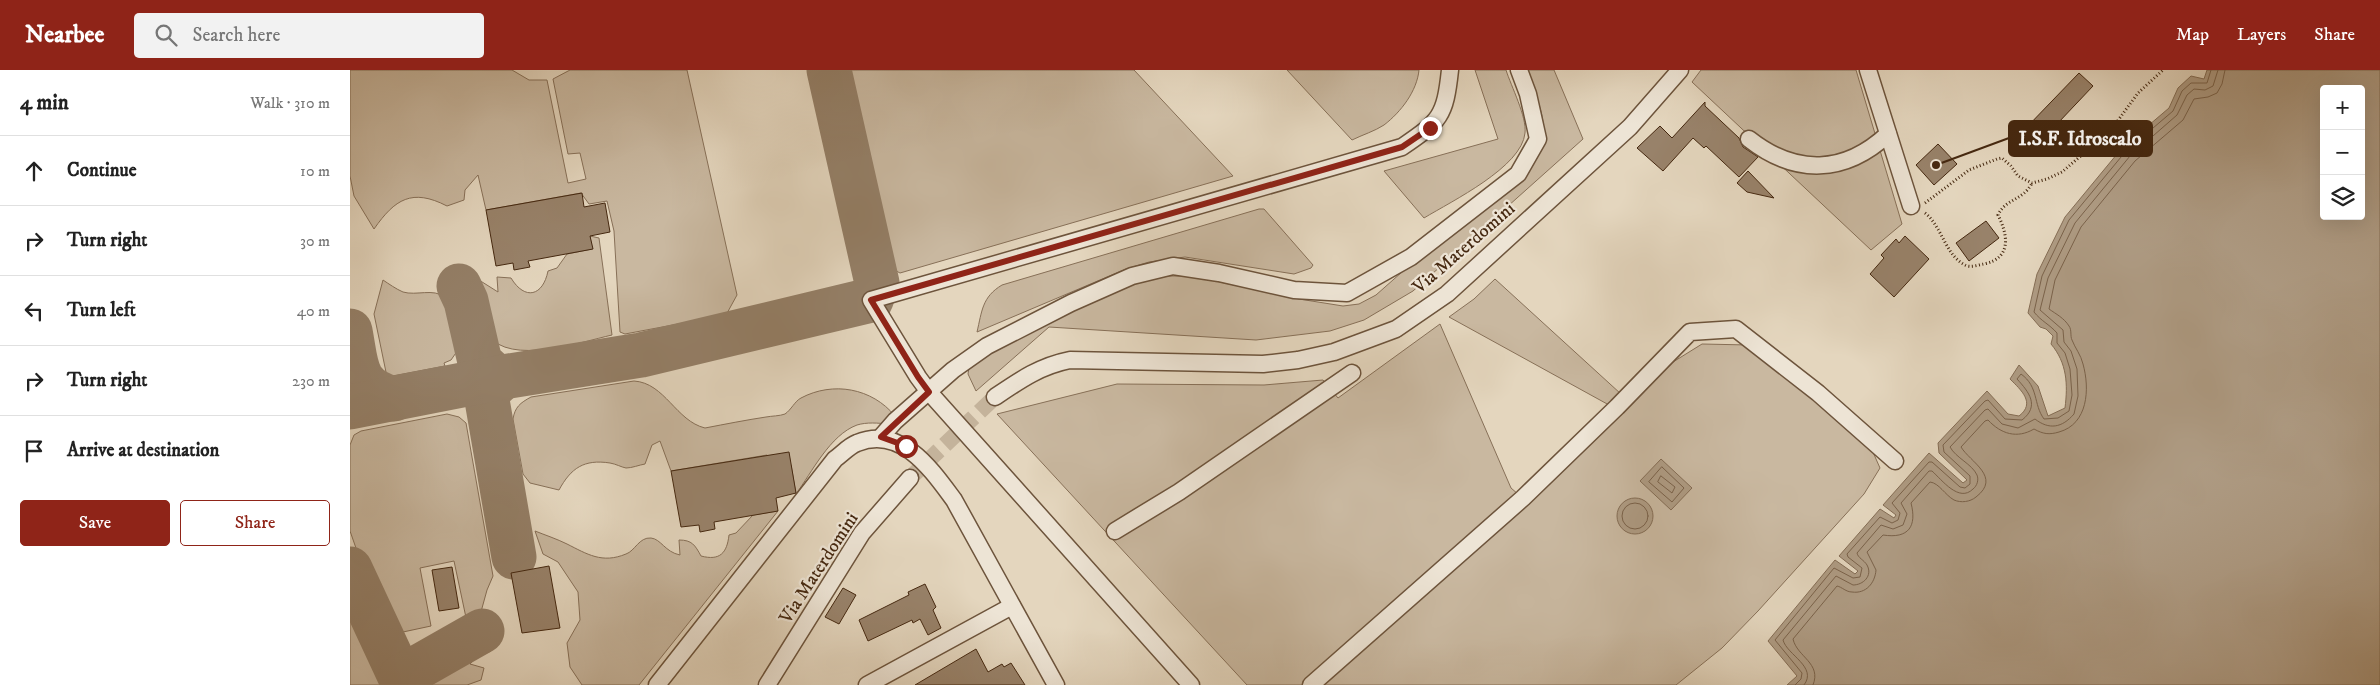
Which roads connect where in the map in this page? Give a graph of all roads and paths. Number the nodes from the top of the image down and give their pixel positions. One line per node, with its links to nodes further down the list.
1 (1450, 70): 11 (street)
2 (1519, 70): 11 (street)
3 (1680, 70): 12 (street, Via Materdomini)
4 (1868, 70): 6 (street)
5 (2163, 70): 8 (path)
6 (1888, 134): 7 (street); 9 (street)
7 (1749, 139)
8 (2032, 183): 9 (path); 9 (path)
9 (1914, 206)
10 (1352, 373): 16 (street)
11 (929, 392): 13 (street); 22 (street)
12 (995, 397)
13 (881, 437): 17 (street); 18 (street)
14 (1895, 461): 23 (street)
15 (910, 478): 19 (street, Via Materdomini)
16 (1116, 531)
17 (1012, 606): 20 (street); 21 (street)
18 (657, 685)
19 (767, 685)
20 (867, 685)
21 (1056, 685)
22 (1191, 685)
23 (1311, 685)

